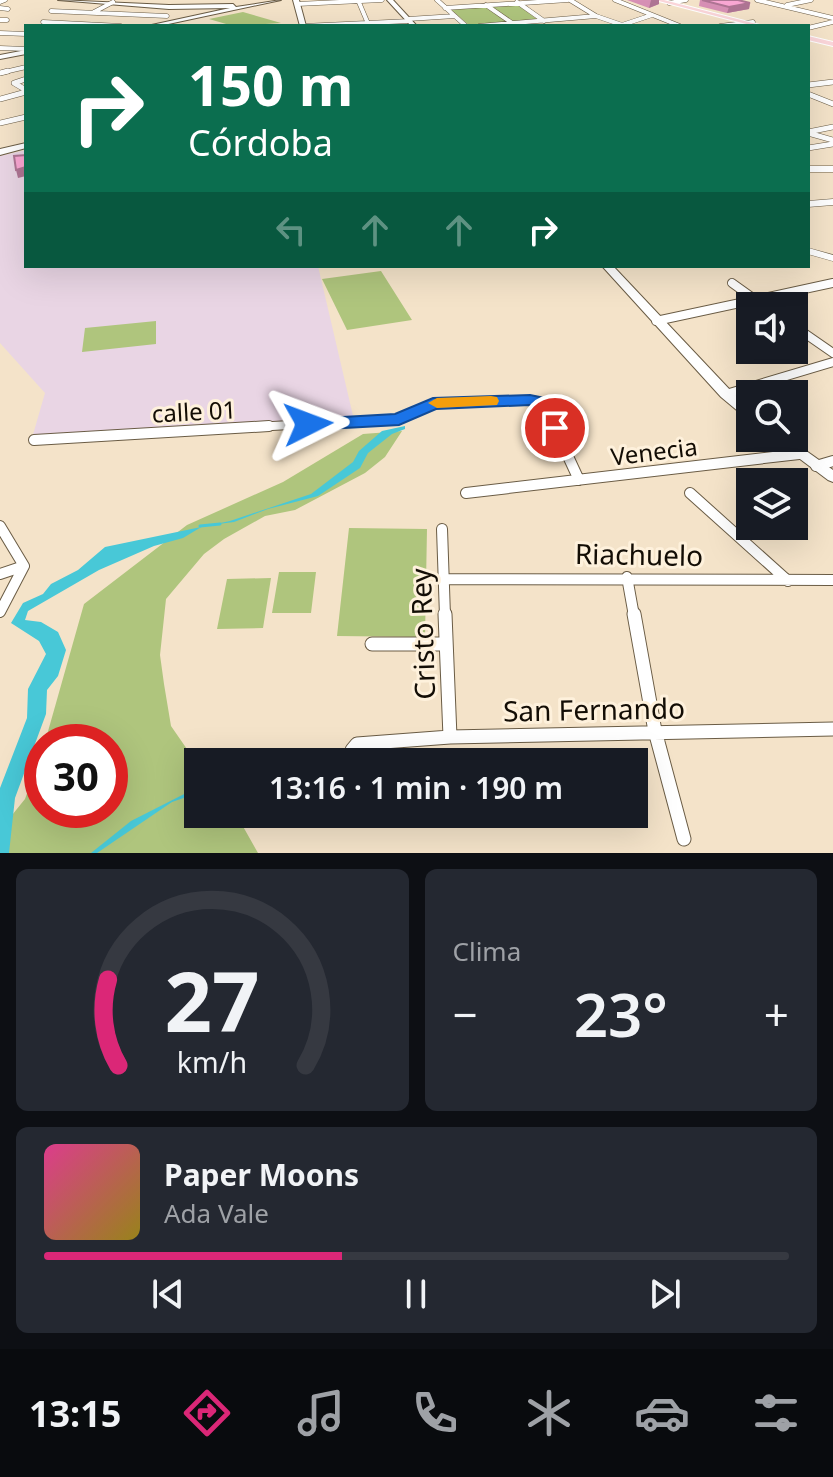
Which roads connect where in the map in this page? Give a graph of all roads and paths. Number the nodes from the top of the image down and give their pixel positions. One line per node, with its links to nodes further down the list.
1 (61, 0): 2 (street)
2 (71, 0): 13 (street)
3 (278, 0): 20 (street)
4 (382, 0): 14 (street)
5 (390, 0): 37 (street)
6 (437, 0): 24 (street)
7 (569, 0): 17 (street); 30 (street)
8 (615, 0): 28 (street)
9 (658, 0): 18 (main road)
10 (686, 0): 18 (street)
11 (757, 0): 22 (street)
12 (811, 0): 22 (street)
13 (85, 1): 15 (street)
14 (358, 1): 16 (street); 44 (street)
15 (113, 2): 19 (street); 27 (street)
16 (296, 2): 43 (street)
17 (516, 2): 21 (street); 34 (street)
18 (670, 2): 38 (main road)
19 (169, 4): 20 (street); 31 (street)
20 (233, 5): 31 (street)
21 (486, 5): 24 (street); 39 (street)
22 (781, 6): 35 (street)
23 (0, 8): 25 (street)
24 (445, 8): 29 (street)
25 (8, 9)
26 (51, 11): 27 (street)
27 (93, 13): 31 (street); 41 (street)
28 (652, 15): 49 (street); 50 (street)
29 (455, 16): 37 (street); 45 (street)
30 (596, 16): 34 (street); 48 (street)
31 (166, 19): 42 (street)
32 (0, 20): 33 (street)
33 (7, 20)
34 (542, 20): 39 (street); 47 (street)
35 (833, 20): 54 (street)
36 (43, 22): 40 (street)
37 (411, 22): 44 (street)
38 (751, 22): 51 (street); 52 (main road); 53 (main road)
39 (512, 23): 46 (street)
40 (60, 24)
41 (70, 24)
42 (155, 24)
43 (302, 24)
44 (368, 24)
45 (464, 24)
46 (501, 24)
47 (547, 24)
48 (618, 24)
49 (629, 24)
50 (675, 24)
51 (736, 24)
52 (756, 24)
53 (760, 24)
54 (810, 27)
55 (0, 33): 56 (street)
56 (24, 34)
57 (810, 37): 58 (main road)
58 (833, 43)
59 (0, 48): 60 (street)
60 (24, 49): 61 (street)
61 (0, 57)
62 (24, 67): 63 (street)
63 (1, 73)
64 (24, 80): 67 (street)
65 (833, 82): 66 (street)
66 (810, 85)
67 (24, 91)
68 (24, 93): 70 (street)
69 (810, 95): 71 (street)
70 (0, 99)
71 (833, 104)
72 (24, 117): 73 (street)
73 (0, 123)
74 (833, 126): 75 (street)
75 (810, 131)
76 (810, 132): 77 (street)
77 (833, 142): 79 (street)
78 (24, 145): 80 (street)
79 (810, 148)
80 (2, 150)
81 (810, 162): 82 (street)
82 (818, 168): 83 (street); 84 (street)
83 (810, 169)
84 (833, 169)
85 (833, 202): 86 (street)
86 (810, 204)
87 (810, 252): 88 (street)
88 (833, 258)
89 (609, 268): 95 (street)
90 (732, 283): 92 (street)
91 (833, 283): 93 (street)
92 (744, 292)
93 (792, 292)
94 (736, 304): 95 (street)
95 (656, 321): 99 (street)
96 (808, 336): 97 (street)
97 (833, 353)
98 (833, 362): 99 (street)
99 (726, 394): 100 (street)
100 (736, 402)
101 (34, 440): 107 (street, calle 01)
102 (796, 452): 103 (street)
103 (799, 454): 105 (street); 107 (street, Venecia)
104 (833, 461): 105 (street)
105 (816, 466): 106 (street)
106 (833, 477)
107 (579, 480): 108 (street, Venecia)
108 (466, 493)
109 (690, 493): 117 (street)
110 (0, 526): 112 (street)
111 (442, 529): 115 (street, Cristo Rey)
112 (24, 566): 113 (street); 118 (street)
113 (0, 574)
114 (627, 577): 115 (street, Riachuelo); 117 (street, Riachuelo); 122 (street)
115 (444, 579): 120 (street, Cristo Rey)
116 (833, 580): 117 (street, Riachuelo)
117 (788, 581)
118 (0, 612)
119 (372, 644): 120 (street)
120 (446, 644): 123 (street, Cristo Rey)
121 (833, 730): 122 (street, San Fernando)
122 (655, 731): 123 (street, San Fernando); 125 (street)
123 (450, 737): 124 (street, San Fernando)
124 (354, 748)
125 (684, 839)

